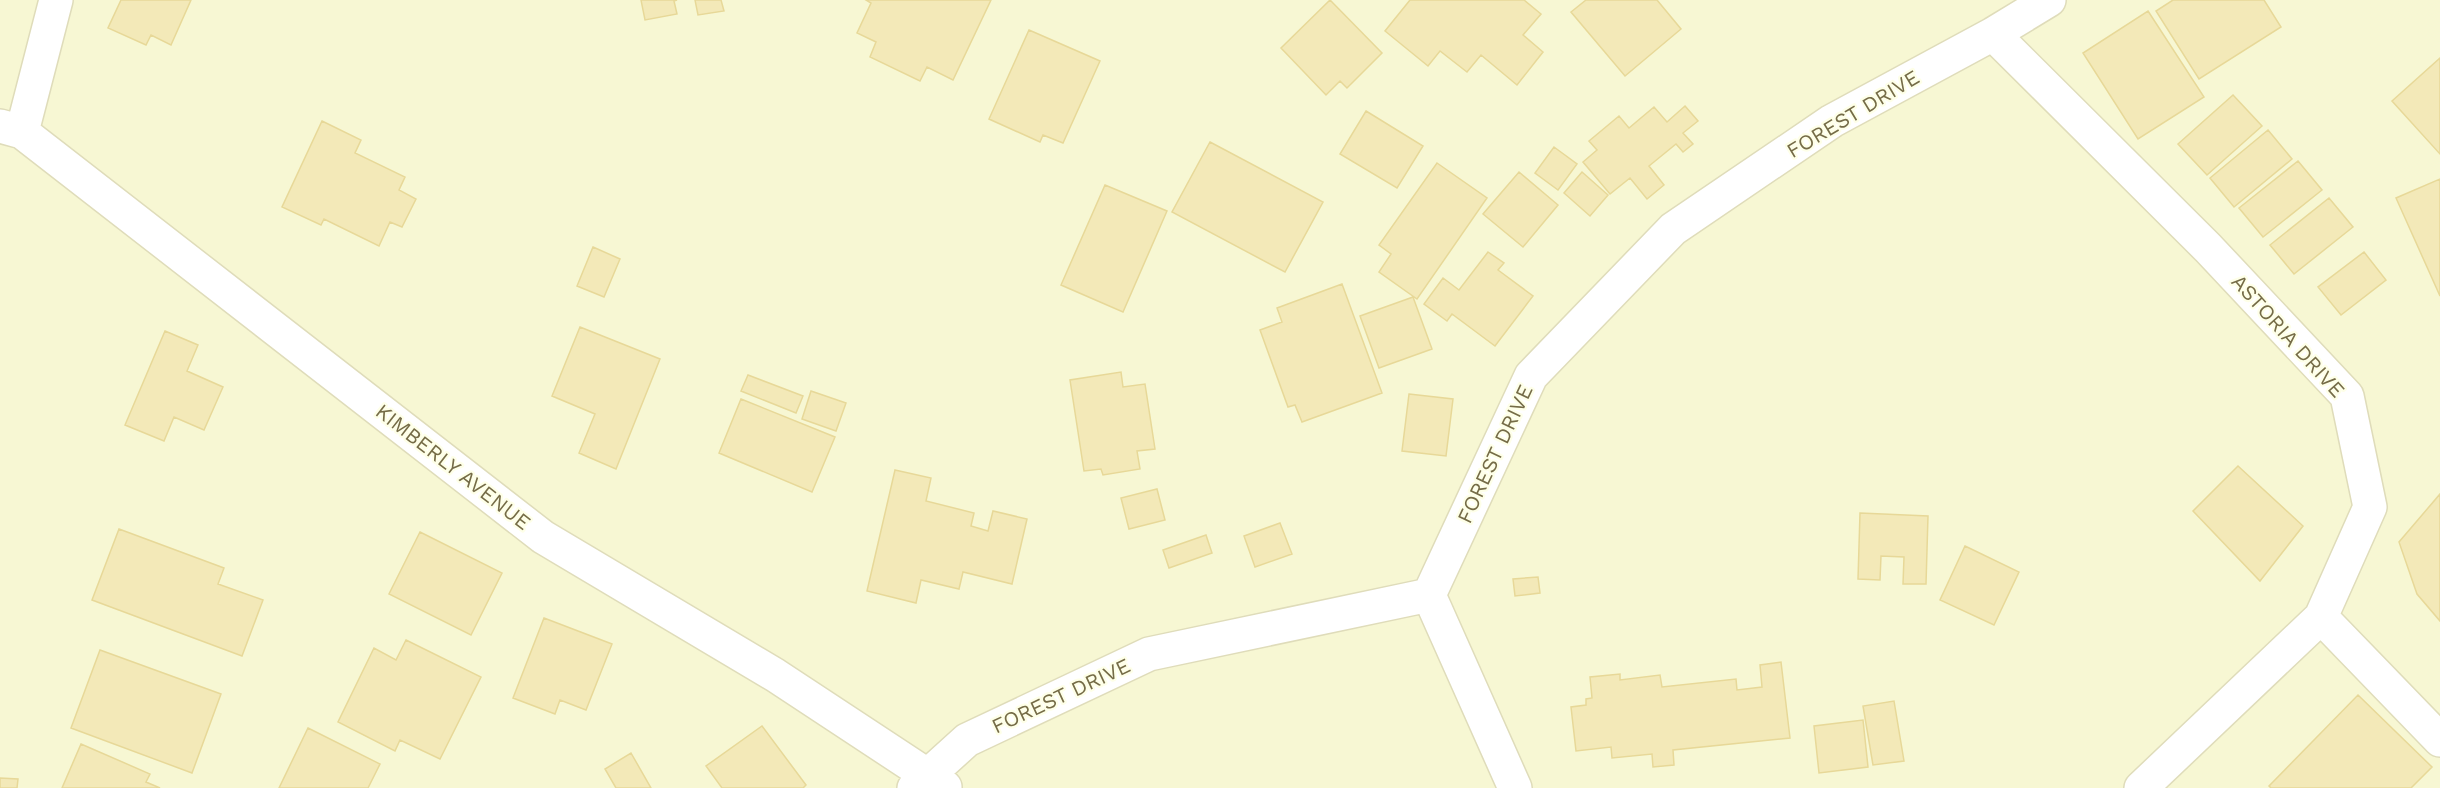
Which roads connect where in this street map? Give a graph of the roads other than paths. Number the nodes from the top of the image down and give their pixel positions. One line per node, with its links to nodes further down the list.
1 (56, 0): 4 (street)
2 (2049, 0): 3 (street, FOREST DRIVE)
3 (1993, 34): 5 (street, FOREST DRIVE); 6 (street, ASTORIA DRIVE)
4 (11, 129): 8 (street, KIMBERLY AVENUE)
5 (1429, 596): 8 (street, FOREST DRIVE); 9 (street)
6 (2321, 617): 7 (street); 10 (street, ASTORIA DRIVE)
7 (2440, 740)
8 (930, 784)
9 (1515, 788)
10 (2141, 788)

